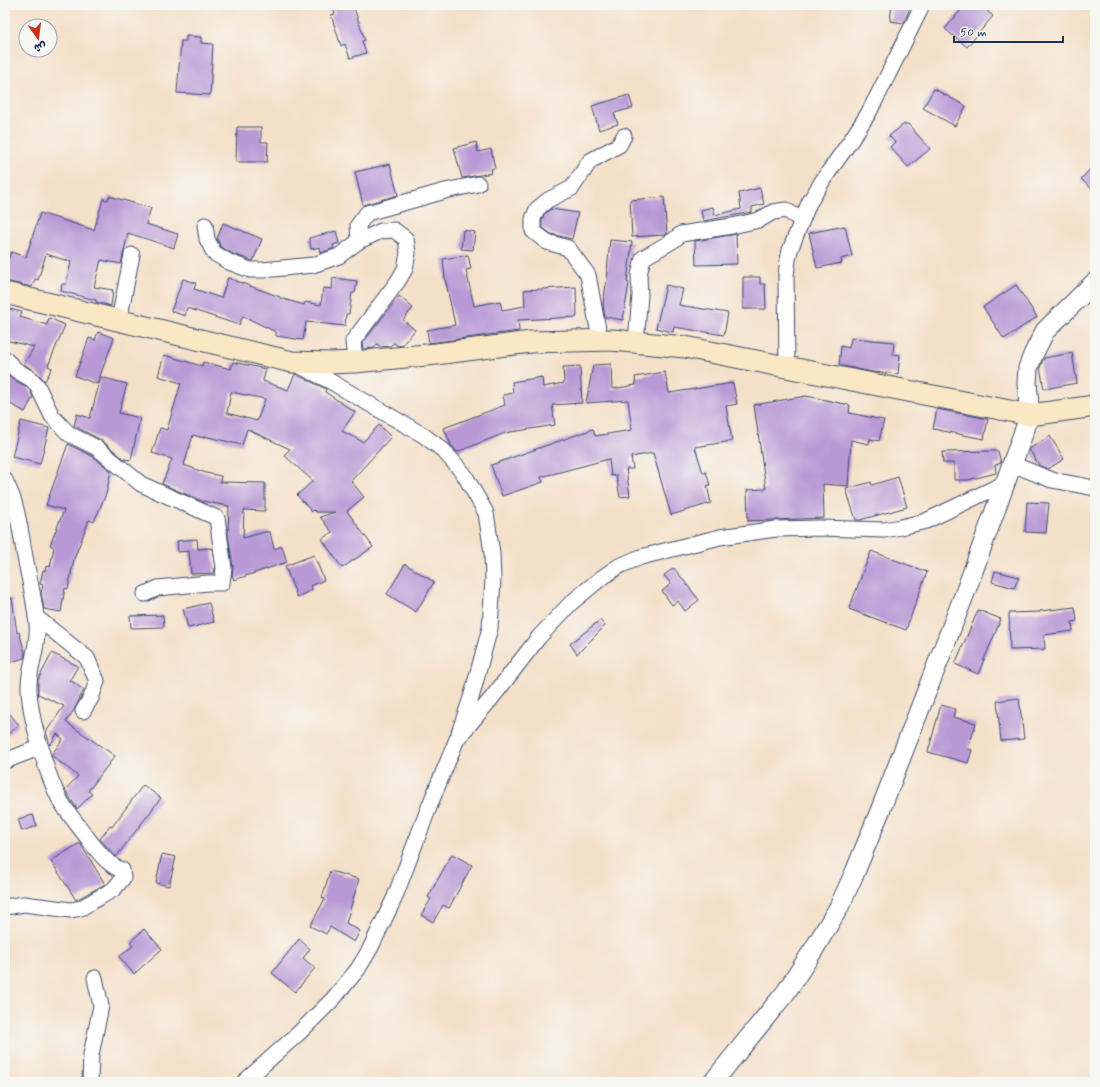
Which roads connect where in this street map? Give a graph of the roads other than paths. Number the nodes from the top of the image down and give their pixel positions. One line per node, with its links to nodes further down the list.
1 (920, 10): 4 (street)
2 (624, 136): 11 (street)
3 (478, 184): 6 (street)
4 (802, 220): 12 (street); 16 (street)
5 (205, 225): 6 (street)
6 (359, 241): 15 (street)
7 (132, 255): 10 (street)
8 (1095, 282): 18 (street)
9 (5, 293): 10 (main road)
10 (119, 320): 14 (main road)
11 (600, 340): 12 (main road); 15 (main road)
12 (636, 342): 16 (main road)
13 (5, 359): 24 (street)
14 (292, 362): 15 (main road); 27 (street)
15 (355, 362)
16 (787, 366): 18 (main road)
17 (1095, 406): 18 (main road)
18 (1030, 415): 19 (street)
19 (1012, 464): 21 (street); 22 (street)
20 (5, 480): 23 (street)
21 (1005, 483): 27 (street); 34 (street)
22 (1095, 488)
23 (11, 517): 25 (street)
24 (145, 594)
25 (36, 617): 26 (street); 28 (street)
26 (83, 711)
27 (457, 739): 33 (street)
28 (41, 747): 29 (street); 30 (street)
29 (5, 761)
30 (5, 907)
31 (95, 978): 32 (street)
32 (90, 1082)
33 (244, 1082)
34 (713, 1082)

